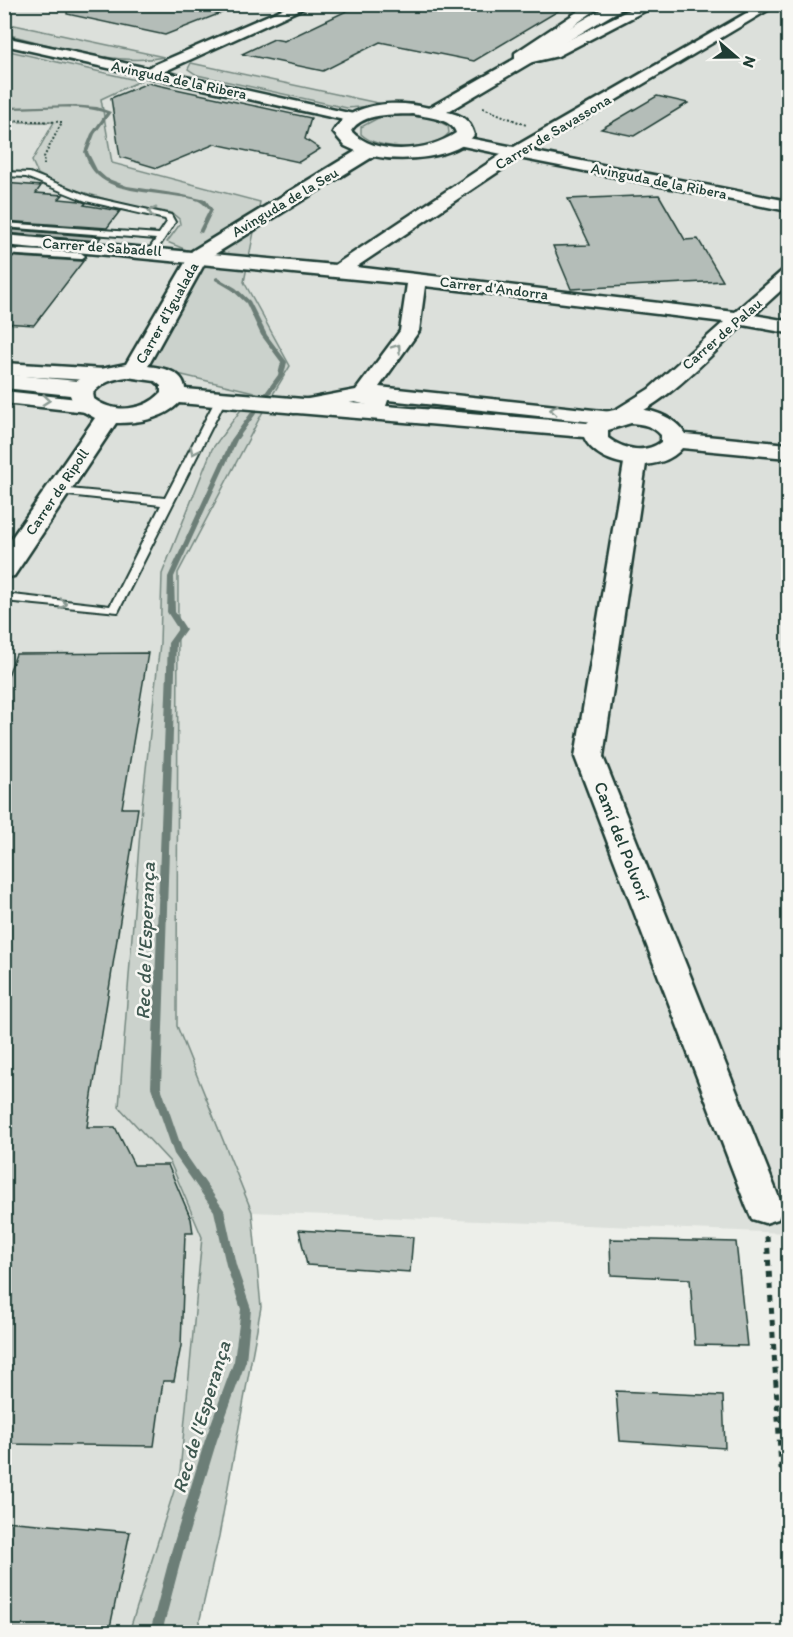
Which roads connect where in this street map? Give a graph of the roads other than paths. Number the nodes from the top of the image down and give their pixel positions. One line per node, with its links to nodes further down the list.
1 (306, 4): 8 (street)
2 (598, 4): 7 (street)
3 (623, 4): 7 (street)
4 (652, 4): 7 (street)
5 (772, 4): 13 (street, Carrer de Savassona)
6 (4, 41): 8 (street, Avinguda de la Ribera)
7 (528, 59): 9 (street)
8 (148, 73): 10 (street, Avinguda de la Ribera)
9 (434, 112): 10 (street); 11 (street)
10 (353, 118): 12 (street)
11 (458, 141): 12 (street); 13 (street, Avinguda de la Ribera)
12 (371, 150): 20 (street, Avinguda de la Seu)
13 (515, 153): 15 (street, Avinguda de la Ribera); 22 (street, Carrer de Savassona)
14 (4, 174): 18 (lane, one-way to 14)
15 (789, 206)
16 (4, 225): 18 (lane)
17 (4, 240): 18 (street, Carrer de Sabadell)
18 (157, 244): 20 (street, Carrer de Sabadell)
19 (4, 251): 21 (lane)
20 (199, 255): 22 (street, Carrer d'Andorra); 28 (street, Carrer d'Igualada)
21 (81, 256)
22 (340, 270): 24 (street, Carrer d'Andorra)
23 (789, 275): 25 (street, Carrer de Palau)
24 (417, 279): 25 (street, Carrer d'Andorra); 32 (street, one-way to 24)
25 (740, 318): 26 (street, Carrer d'Andorra); 31 (street, Carrer de Palau)
26 (789, 327)
27 (4, 369): 29 (street)
28 (134, 370): 29 (street); 33 (street)
29 (104, 375): 36 (street)
30 (4, 381): 36 (street)
31 (656, 393): 39 (street); 40 (street, Carrer de Palau)
32 (364, 394): 37 (street); 38 (street); 40 (street, one-way to 32)
33 (173, 395): 35 (street); 36 (street)
34 (4, 396): 36 (street, one-way to 36)
35 (221, 399): 37 (street); 45 (lane, one-way to 45)
36 (93, 403): 44 (street, Carrer de Ripoll)
37 (294, 406): 38 (street)
38 (391, 414): 40 (street)
39 (651, 418): 40 (street); 41 (street)
40 (608, 422): 43 (street)
41 (676, 441): 42 (street); 43 (street)
42 (789, 451)
43 (636, 457): 48 (street, Camí del Polvorí)
44 (58, 491): 45 (lane); 46 (street, Carrer de Ripoll)
45 (168, 502): 47 (lane, one-way to 45)
46 (4, 570)
47 (4, 597)
48 (765, 1208)

